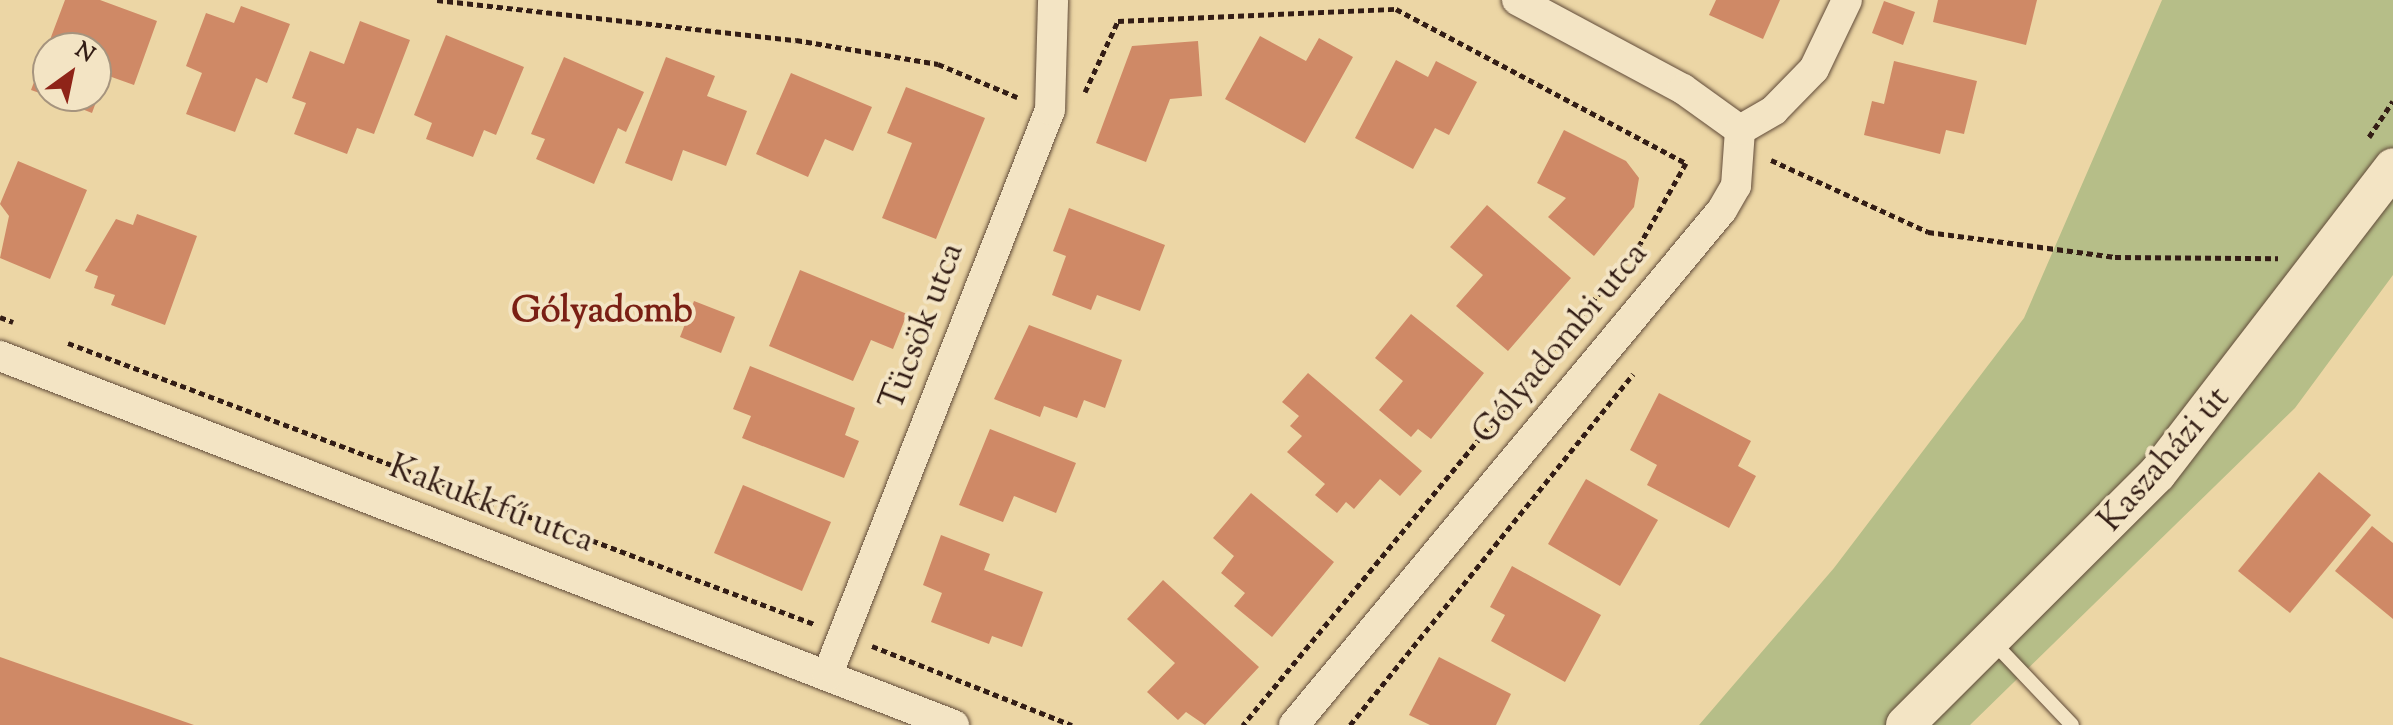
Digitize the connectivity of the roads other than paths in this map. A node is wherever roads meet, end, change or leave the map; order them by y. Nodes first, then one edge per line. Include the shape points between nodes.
1 (1053, 0) edge
2 (1517, 0) edge
3 (1847, 0) edge
4 (1740, 130) junction
5 (2376, 160) edge
6 (0, 356) edge
7 (1994, 643) junction
8 (827, 676) junction
9 (954, 725) edge
10 (1294, 725) edge
11 (1905, 725) edge
12 (2072, 725) edge

1 - 8 street, Tücsök utca via 1050,110 831,630
2 - 4 street via 1683,89
3 - 4 street via 1814,69 1774,110
4 - 10 street, Gólyadombi utca via 1736,186 1722,210
5 - 7 street, Kaszaházi út via 2208,415
6 - 8 street, Kakukkfű utca
7 - 11 street, Kaszaházi út
7 - 12 lane
8 - 9 street, Kakukkfű utca

